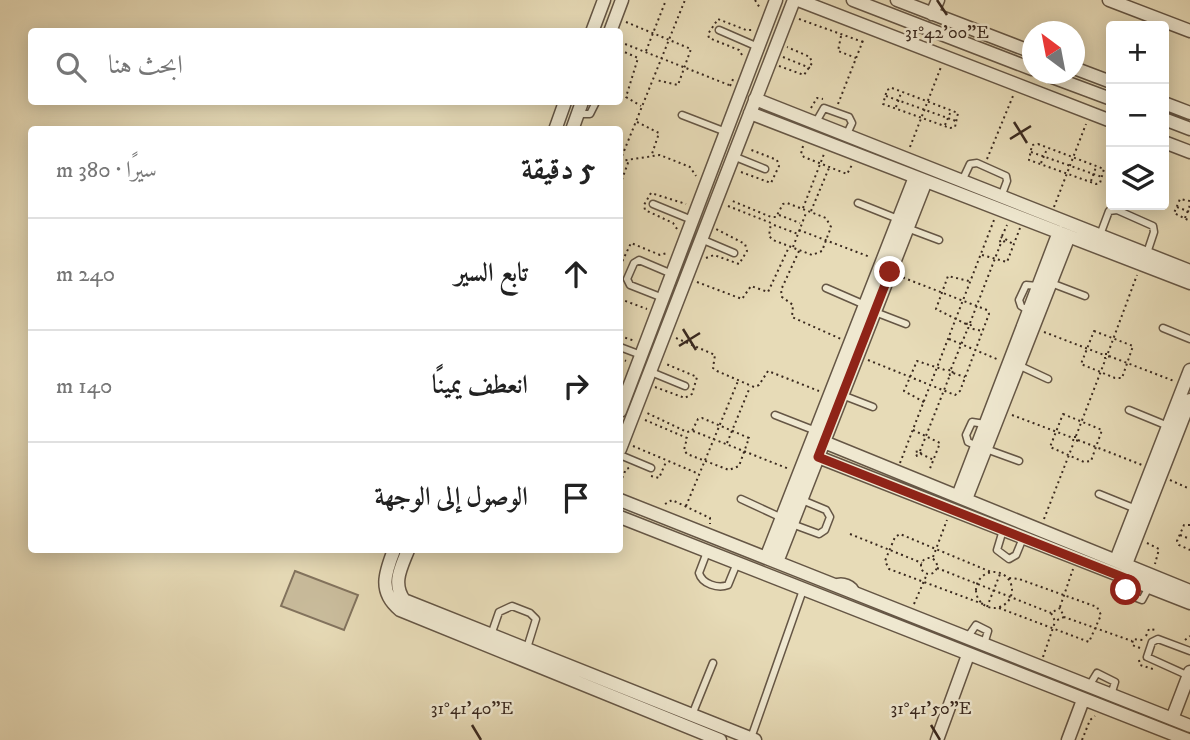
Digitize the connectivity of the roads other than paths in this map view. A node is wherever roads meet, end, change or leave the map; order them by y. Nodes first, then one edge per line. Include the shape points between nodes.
1 (604, 0) edge
2 (622, 0) edge
3 (776, 0) edge
4 (796, 0) edge
5 (853, 0) edge
6 (897, 0) edge
7 (938, 0) edge
8 (1109, 0) edge
9 (925, 8) edge
10 (918, 25) junction
11 (594, 28) edge
12 (612, 28) edge
13 (719, 30) dead end
14 (1190, 31) edge
15 (758, 47) junction
16 (1022, 48) edge
17 (1022, 65) edge
18 (1085, 72) edge
19 (1106, 80) edge
20 (1071, 84) edge
21 (1106, 97) edge
22 (755, 99) junction
23 (564, 105) edge
24 (594, 105) edge
25 (1169, 105) edge
26 (580, 108) edge
27 (750, 113) junction
28 (1190, 113) edge
29 (681, 115) dead end
30 (1106, 119) edge
31 (1169, 121) edge
32 (816, 124) junction
33 (556, 126) edge
34 (573, 126) edge
35 (1190, 129) edge
36 (726, 132) junction
37 (846, 136) junction
38 (1169, 144) edge
39 (1190, 152) edge
40 (733, 156) junction
41 (765, 169) dead end
42 (920, 179) junction
43 (962, 181) junction
44 (858, 203) dead end
45 (653, 204) dead end
46 (1008, 209) junction
47 (692, 220) junction
48 (903, 224) junction
49 (1064, 234) junction
50 (1100, 235) junction
51 (701, 239) junction
52 (939, 240) dead end
53 (734, 253) dead end
54 (1144, 259) junction
55 (1190, 271) edge
56 (672, 274) junction
57 (1190, 283) edge
58 (1045, 285) junction
59 (826, 288) dead end
60 (1085, 296) dead end
61 (663, 298) junction
62 (870, 309) junction
63 (906, 324) dead end
64 (1163, 328) dead end
65 (1190, 339) edge
66 (623, 349) edge
67 (641, 355) junction
68 (1013, 365) junction
69 (1190, 370) edge
70 (650, 372) junction
71 (1048, 379) dead end
72 (685, 386) dead end
73 (836, 395) junction
74 (1190, 400) edge
75 (623, 403) edge
76 (873, 407) dead end
77 (1129, 410) dead end
78 (775, 415) dead end
79 (1180, 424) edge
80 (820, 436) junction
81 (623, 441) edge
82 (981, 447) junction
83 (623, 456) edge
84 (818, 457) junction
85 (1019, 461) dead end
86 (652, 468) dead end
87 (1156, 472) junction
88 (1099, 494) dead end
89 (962, 497) junction
90 (741, 499) dead end
91 (801, 500) junction
92 (623, 501) edge
93 (1136, 509) junction
94 (623, 518) edge
95 (787, 521) junction
96 (1003, 530) junction
97 (1023, 538) junction
98 (707, 552) junction
99 (393, 553) edge
100 (407, 553) edge
101 (771, 560) junction
102 (1121, 562) junction
103 (737, 564) junction
104 (803, 590) junction
105 (1190, 591) edge
106 (1190, 603) edge
107 (491, 636) junction
108 (526, 650) junction
109 (1190, 651) edge
110 (968, 655) junction
111 (713, 663) dead end
112 (1189, 674) edge
113 (589, 681) junction
114 (1083, 701) junction
115 (692, 715) junction
116 (1172, 719) junction
117 (1189, 722) edge
118 (753, 739) edge
119 (720, 740) edge
120 (937, 740) edge
121 (1068, 740) edge
122 (1188, 740) edge

1 - 11 street
2 - 12 street
3 - 15 street
4 - 22 street
4 - 30 street
5 - 10 street
6 - 9 street
7 - 9 street
8 - 14 street
9 - 10 street
9 - 16 street
10 - 17 street
13 - 15 lane
15 - 36 street
18 - 19 street
20 - 21 street
22 - 27 street
22 - 32 street
23 - 33 street
24 - 26 lane via 590,114
25 - 28 street
26 - 34 street
27 - 40 street
27 - 42 street
29 - 36 lane
31 - 35 street
32 - 37 street
32 - 37 lane via 822,109 827,108 851,119
36 - 47 street
37 - 43 street
38 - 39 street
40 - 41 lane
40 - 51 street
42 - 46 street
42 - 48 street
43 - 46 street
43 - 46 lane via 970,164 1006,176
44 - 48 lane
45 - 47 lane
46 - 49 street
46 - 50 street via 1051,216
47 - 56 street
48 - 52 lane
48 - 62 street
49 - 54 street
49 - 58 street
50 - 54 street
50 - 54 lane via 1109,211 1117,210 1153,226
51 - 53 lane
51 - 70 street
54 - 55 street
54 - 57 street
56 - 61 street
56 - 61 lane via 639,260 627,279 630,285
58 - 60 lane
58 - 68 street via 1033,328
58 - 68 street via 1029,311
59 - 62 lane
61 - 67 street
62 - 63 lane
62 - 73 street via 858,355
62 - 73 street via 850,343
64 - 65 lane
66 - 67 lane
67 - 75 street
68 - 71 lane
68 - 82 street via 985,424
68 - 82 street via 1001,411
69 - 79 street
70 - 72 lane
70 - 81 street
73 - 76 lane
73 - 80 street
74 - 79 street
77 - 79 lane
78 - 80 lane
79 - 87 street
80 - 84 street
80 - 89 street
80 - 95 street via 799,473
82 - 85 lane
82 - 89 street
83 - 86 lane
84 - 91 street
84 - 96 street
87 - 93 street
87 - 102 street via 1136,538
88 - 93 lane
89 - 102 street
90 - 95 lane
91 - 95 street
91 - 95 lane via 826,510 830,517 819,534
92 - 101 street
93 - 102 street
94 - 98 street
95 - 101 street
96 - 97 street
96 - 97 lane via 996,550 1009,559 1016,555
97 - 106 street
98 - 103 street
98 - 103 lane via 699,573 705,582 727,585
99 - 113 street via 384,579 385,592 400,610
100 - 107 street via 397,581 404,600
101 - 116 street
102 - 105 street
103 - 104 street
104 - 110 street
104 - 118 lane
107 - 108 street
107 - 108 lane via 503,609 512,606 530,613 536,623
108 - 113 street
109 - 112 lane via 1158,639 1148,654 1152,662
110 - 114 street
110 - 120 street
111 - 115 lane
112 - 116 street
113 - 115 street
113 - 119 street
114 - 121 street
114 - 122 street
115 - 118 street
116 - 117 street

